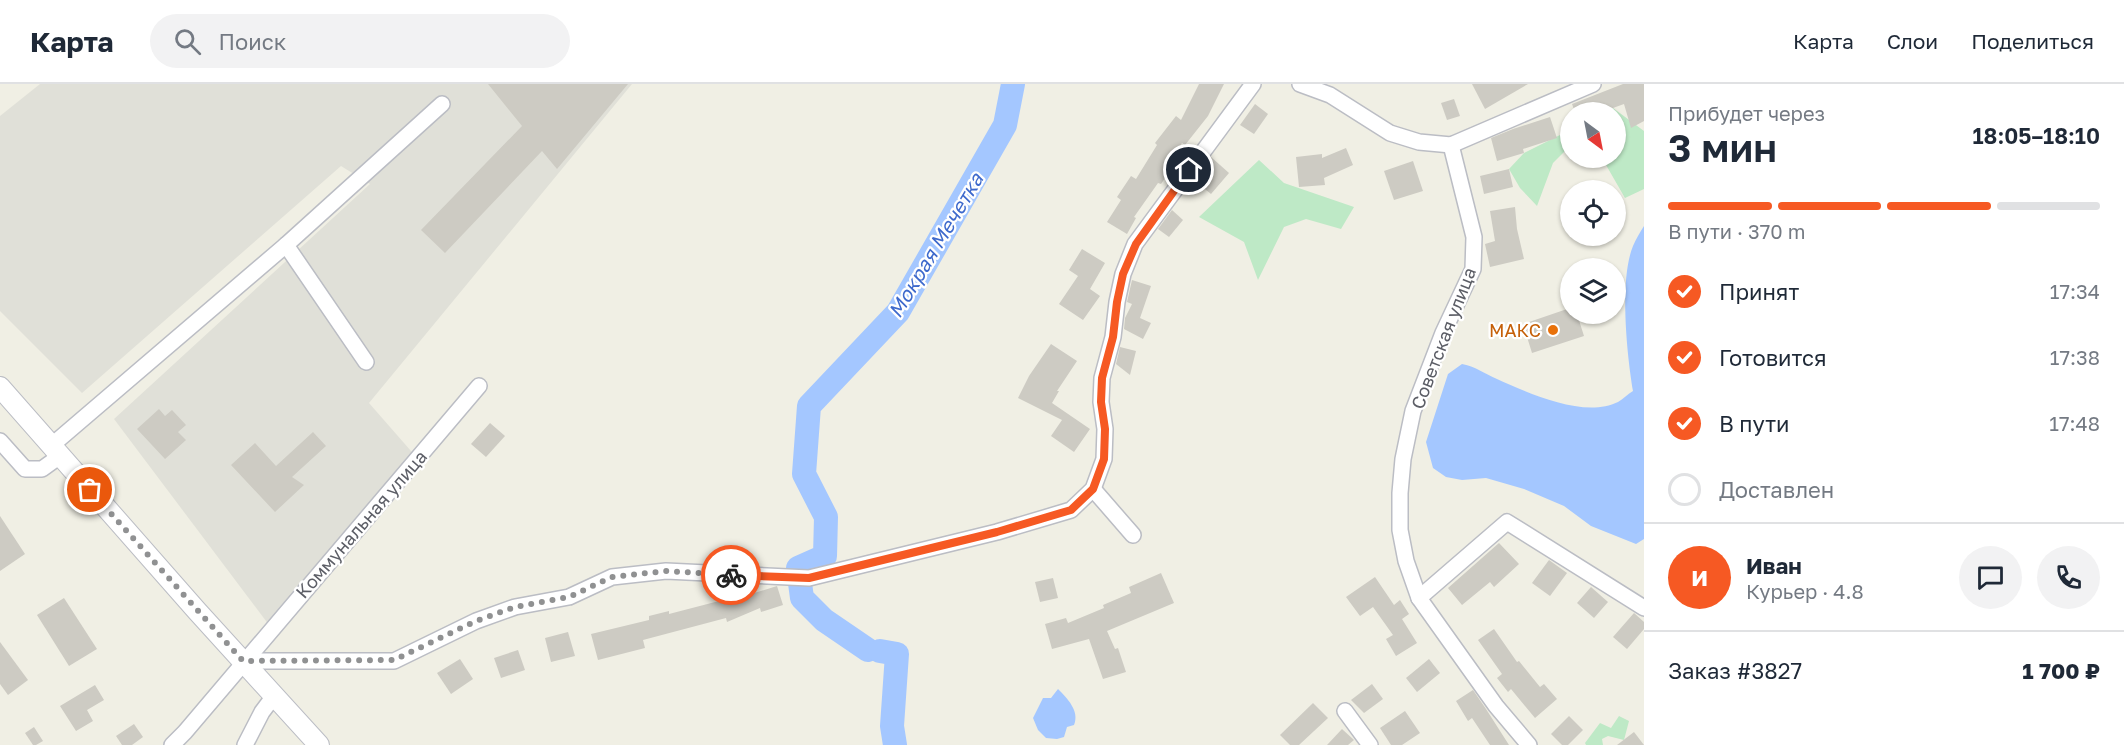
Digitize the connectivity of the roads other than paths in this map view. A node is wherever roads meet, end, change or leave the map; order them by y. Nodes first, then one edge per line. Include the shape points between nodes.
1 (1253, 84) edge
2 (1300, 84) edge
3 (1593, 84) edge
4 (442, 104) dead end
5 (1451, 145) junction
6 (286, 245) junction
7 (366, 362) dead end
8 (480, 386) dead end
9 (0, 387) edge
10 (0, 441) edge
11 (56, 451) junction
12 (1093, 489) junction
13 (1132, 535) dead end
14 (1419, 598) junction
15 (1644, 609) edge
16 (243, 661) junction
17 (274, 696) junction
18 (1345, 711) dead end
19 (172, 745) edge
20 (245, 745) edge
21 (319, 745) edge
22 (1370, 745) edge
23 (1529, 745) edge

1 - 12 street via 1136,244 1123,274 1102,378 1104,459
2 - 5 street via 1330,95 1390,133 1419,142
3 - 5 street
4 - 6 street
5 - 14 street, Советская улица via 1474,237 1473,270 1426,373 1403,459 1400,530
6 - 7 street
6 - 11 street
8 - 16 street, Коммунальная улица
9 - 11 street
10 - 11 street via 25,469 42,469
11 - 16 street
12 - 13 street
12 - 16 street via 1071,510 1046,518 809,578 666,571 612,577 569,597 515,607 476,621 394,660
14 - 15 street via 1507,522
14 - 23 street, Советская улица via 1496,706
16 - 17 street
16 - 19 street, Коммунальная улица
17 - 20 street
17 - 21 street
18 - 22 street

